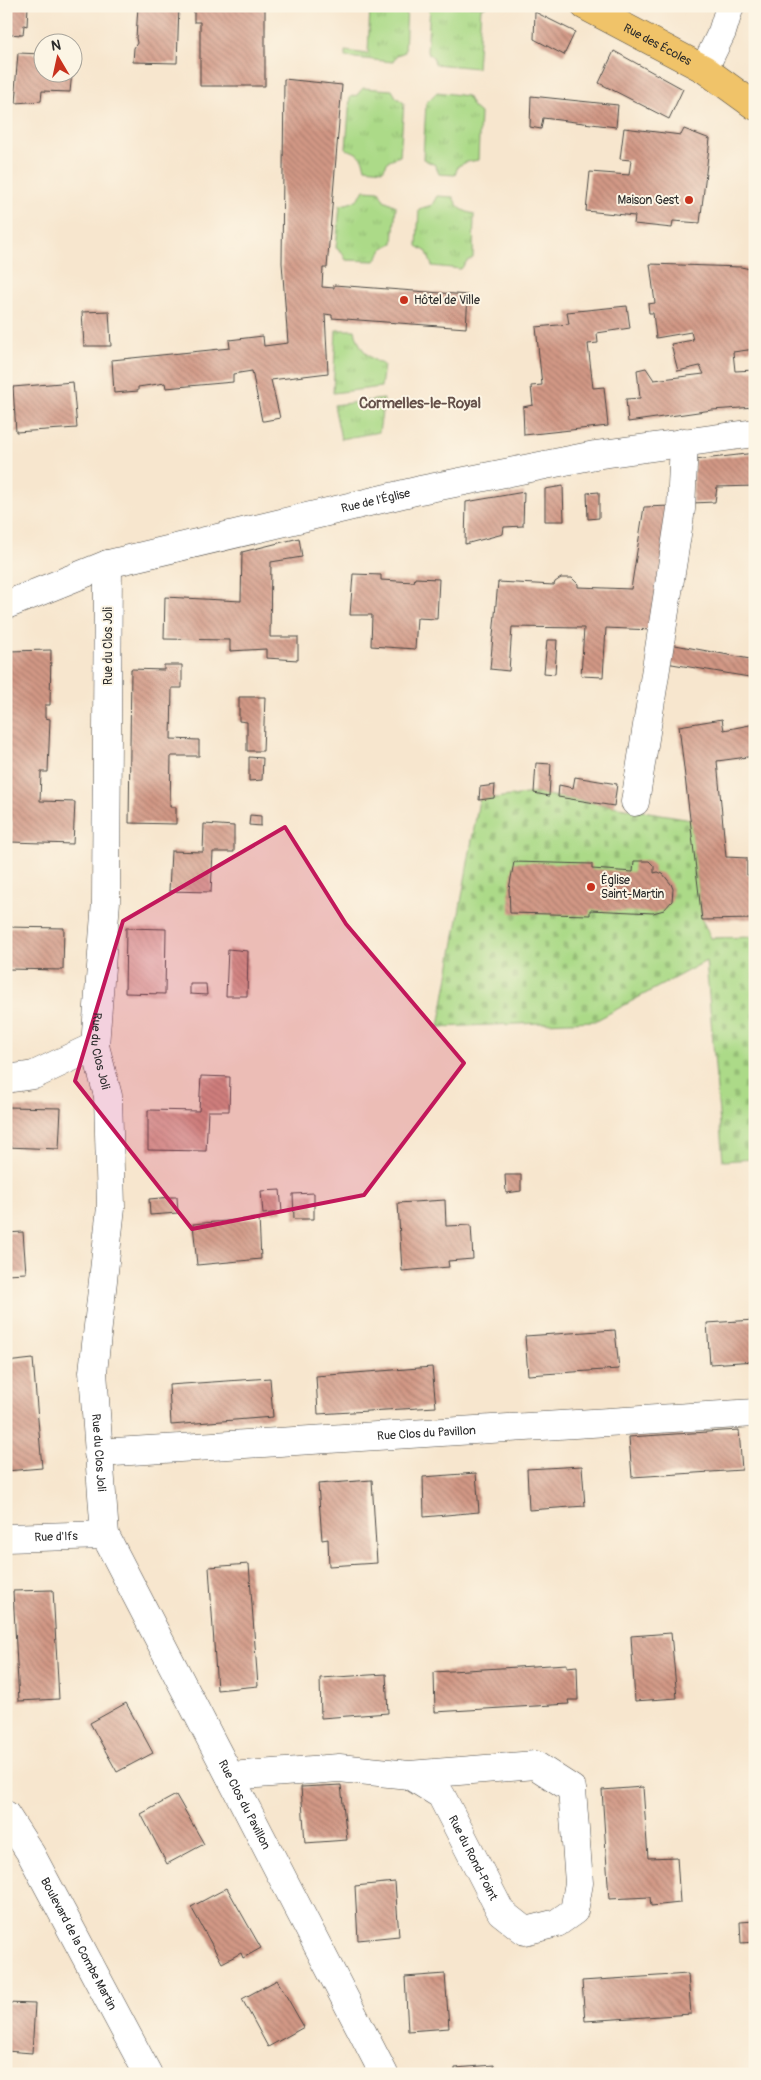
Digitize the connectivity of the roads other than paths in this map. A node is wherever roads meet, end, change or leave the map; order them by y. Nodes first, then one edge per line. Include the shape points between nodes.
1 (585, 6) edge
2 (730, 6) edge
3 (704, 69) junction
4 (755, 106) edge
5 (755, 433) edge
6 (684, 442) junction
7 (108, 564) junction
8 (6, 605) edge
9 (635, 802) dead end
10 (95, 1046) junction
11 (6, 1079) edge
12 (755, 1412) edge
13 (98, 1453) junction
14 (104, 1534) junction
15 (6, 1538) edge
16 (409, 1775) junction
17 (230, 1776) junction
18 (6, 1815) edge
19 (141, 2072) edge
20 (384, 2074) edge

1 - 3 main road, Rue des Écoles
2 - 3 street via 722,32
3 - 4 main road, Rue des Écoles
5 - 6 street, Rue de l'Église
6 - 7 street, Rue de l'Église via 595,455 420,490
6 - 9 street via 681,509
7 - 8 street, Rue de l'Église
7 - 10 street, Rue du Clos Joli via 106,901
10 - 11 street via 34,1074
10 - 13 street, Rue du Clos Joli via 108,1096 111,1207 93,1372
12 - 13 street, Rue Clos du Pavillon
13 - 14 street, Rue du Clos Joli
14 - 15 street, Rue d'Ifs
14 - 17 street, Rue Clos du Pavillon
16 - 16 street, Rue du Rond-Point via 535,1765 572,1789 579,1883 574,1911 556,1924 525,1931 501,1912 441,1795
16 - 17 street, Rue du Rond-Point via 339,1768
17 - 20 street, Rue Clos du Pavillon
18 - 19 street, Boulevard de la Combe Martin via 31,1854

